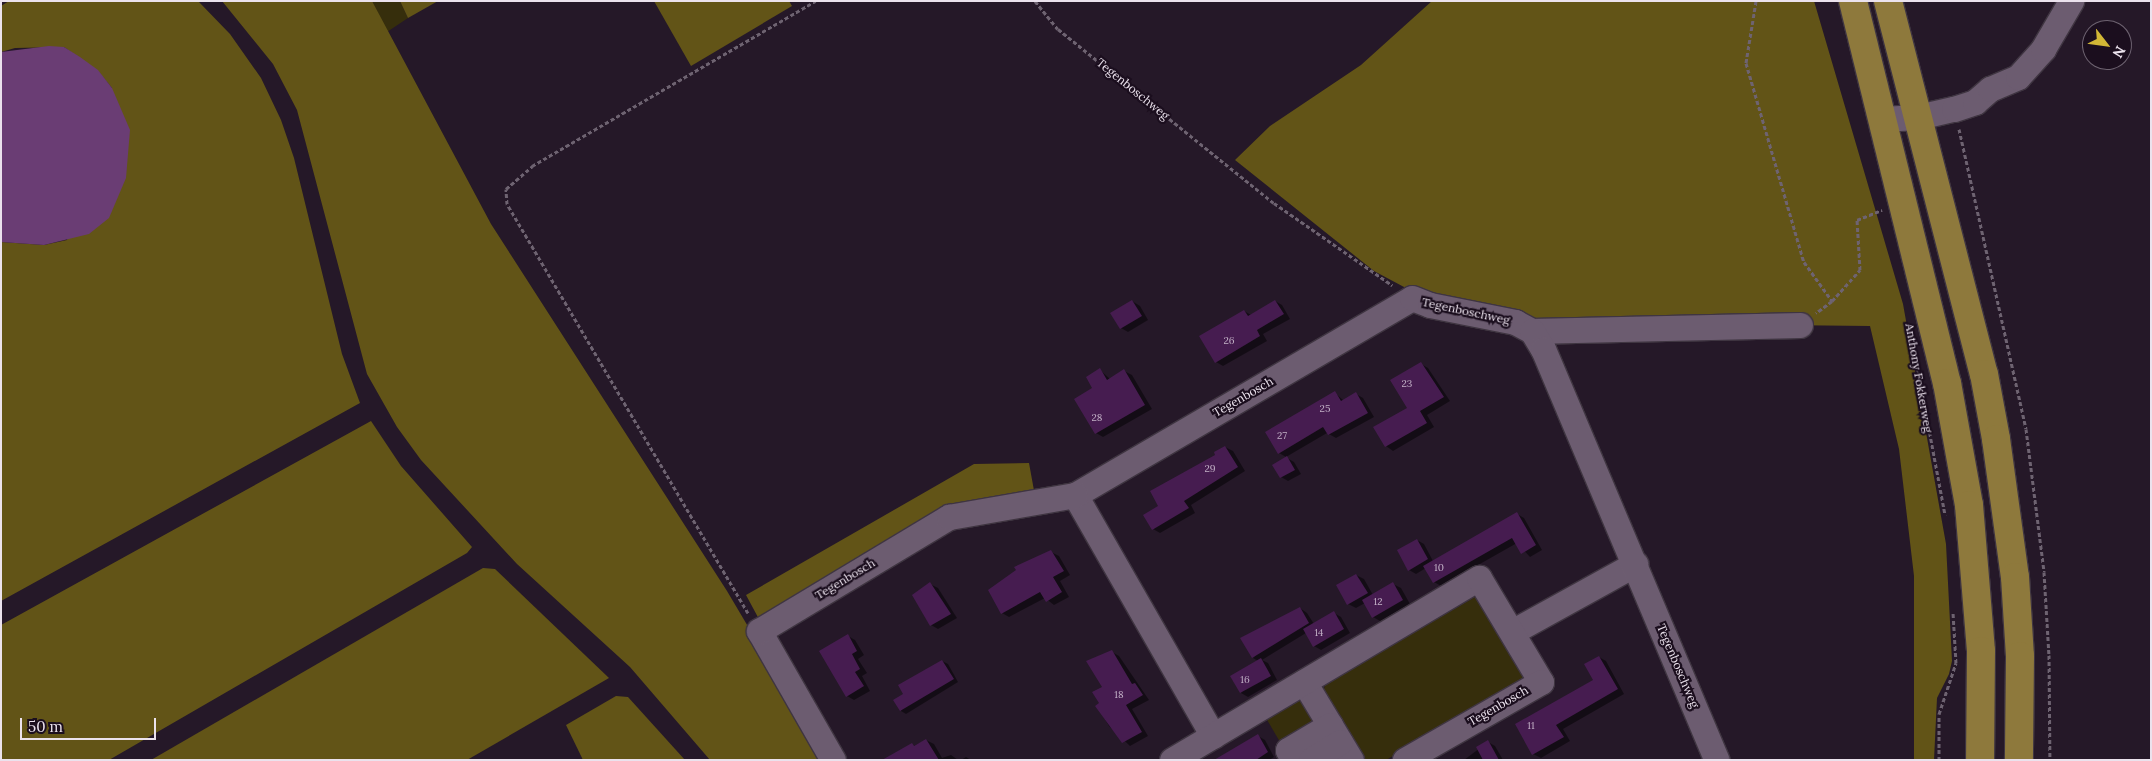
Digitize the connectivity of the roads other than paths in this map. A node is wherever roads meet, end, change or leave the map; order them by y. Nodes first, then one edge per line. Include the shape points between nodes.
1 (1853, 1) edge
2 (1888, 1) edge
3 (2071, 1) edge
4 (1916, 110) junction
5 (1881, 119) junction
6 (1412, 298) joint
7 (1800, 325) road end
8 (1532, 331) junction
9 (1075, 495) junction
10 (1635, 564) junction
11 (1512, 632) junction
12 (1304, 682) junction
13 (1213, 736) junction
14 (1340, 742) edge
15 (833, 760) edge
16 (1172, 760) edge
17 (1293, 760) edge
18 (1311, 760) edge
19 (1405, 760) edge
20 (1717, 760) edge
21 (1980, 760) edge
22 (2019, 760) edge

1 - 5 main road, Anthony Fokkerweg
2 - 4 main road
3 - 4 street via 2018,77 1990,89 1975,102
4 - 5 street
4 - 22 main road via 1984,374 1997,448 2015,577 2020,656
5 - 21 main road, Anthony Fokkerweg via 1947,383 1969,505 1981,651
6 - 8 street, Tegenboschweg via 1430,305 1516,322
6 - 9 street, Tegenbosch
7 - 8 street
8 - 10 street, Tegenboschweg via 1543,349
9 - 13 street
9 - 15 street, Tegenbosch via 949,517 759,631
10 - 11 street
10 - 20 street, Tegenboschweg
11 - 12 street, Tegenbosch via 1479,578
11 - 19 street, Tegenbosch via 1541,682
12 - 13 street, Tegenbosch
12 - 14 street
13 - 16 street, Tegenbosch
14 - 17 street via 1288,750
14 - 18 street

